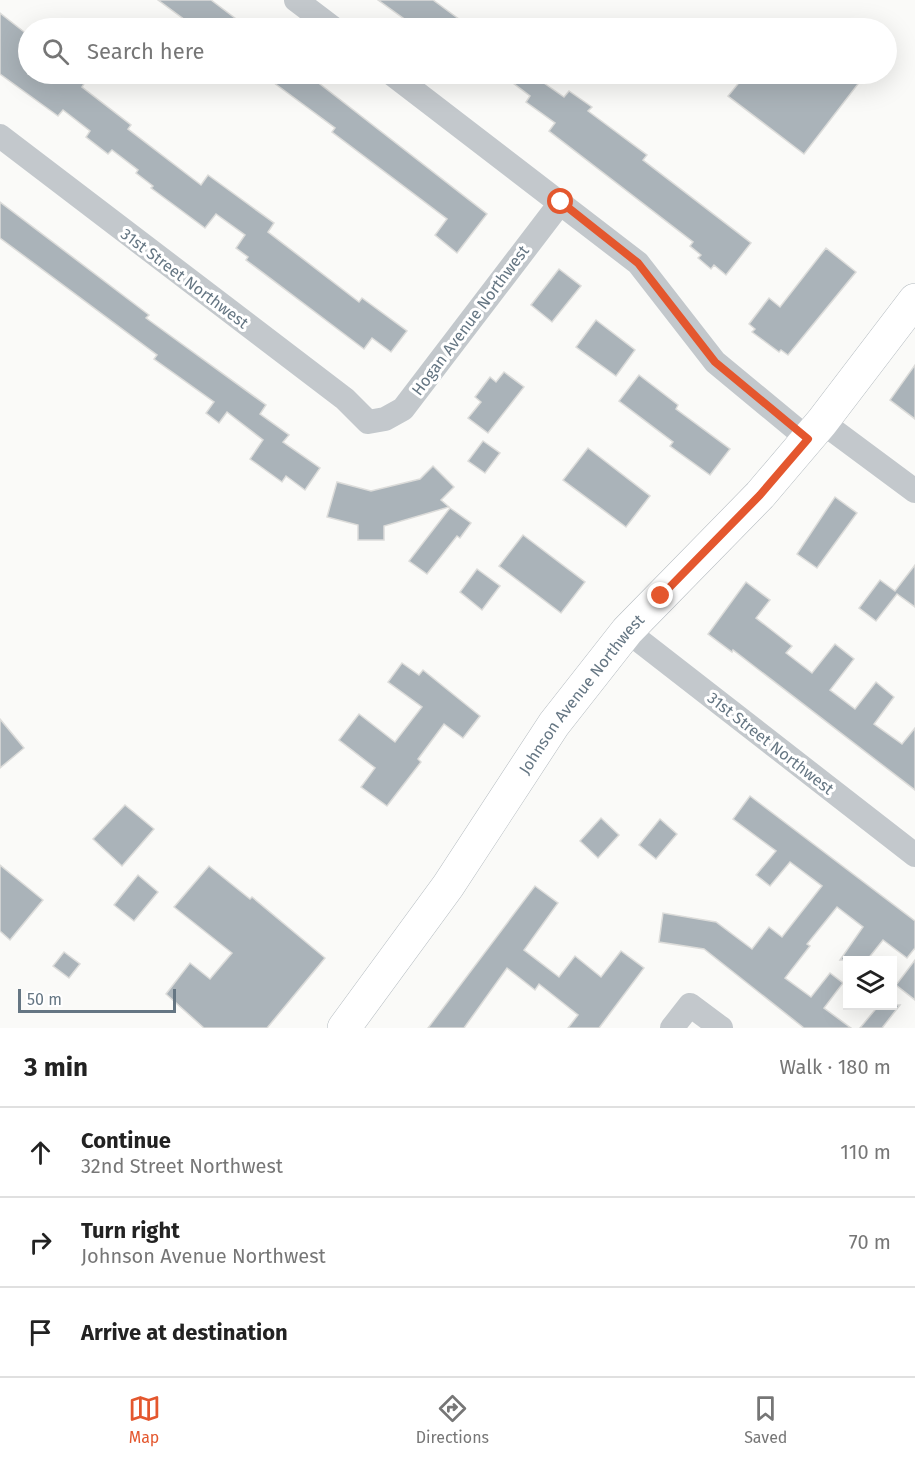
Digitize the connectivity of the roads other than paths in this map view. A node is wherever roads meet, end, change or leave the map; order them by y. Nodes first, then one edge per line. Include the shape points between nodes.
1 (296, 0) edge
2 (320, 18) edge
3 (405, 84) edge
4 (0, 136) edge
5 (561, 202) junction
6 (915, 300) edge
7 (369, 422) joint
8 (815, 430) junction
9 (915, 491) edge
10 (627, 631) junction
11 (915, 855) edge
12 (344, 1028) edge
13 (672, 1028) edge
14 (721, 1028) edge

1 - 2 street
3 - 5 street
4 - 7 street, 31st Street Northwest via 345,399
5 - 7 street, Hogan Avenue Northwest via 403,409
5 - 8 street via 638,263 715,362
6 - 8 street, Johnson Avenue Northwest
8 - 9 street
8 - 10 street, Johnson Avenue Northwest via 760,495
10 - 11 street, 31st Street Northwest
10 - 12 street, Johnson Avenue Northwest via 549,729 448,886
13 - 14 street via 690,1005

